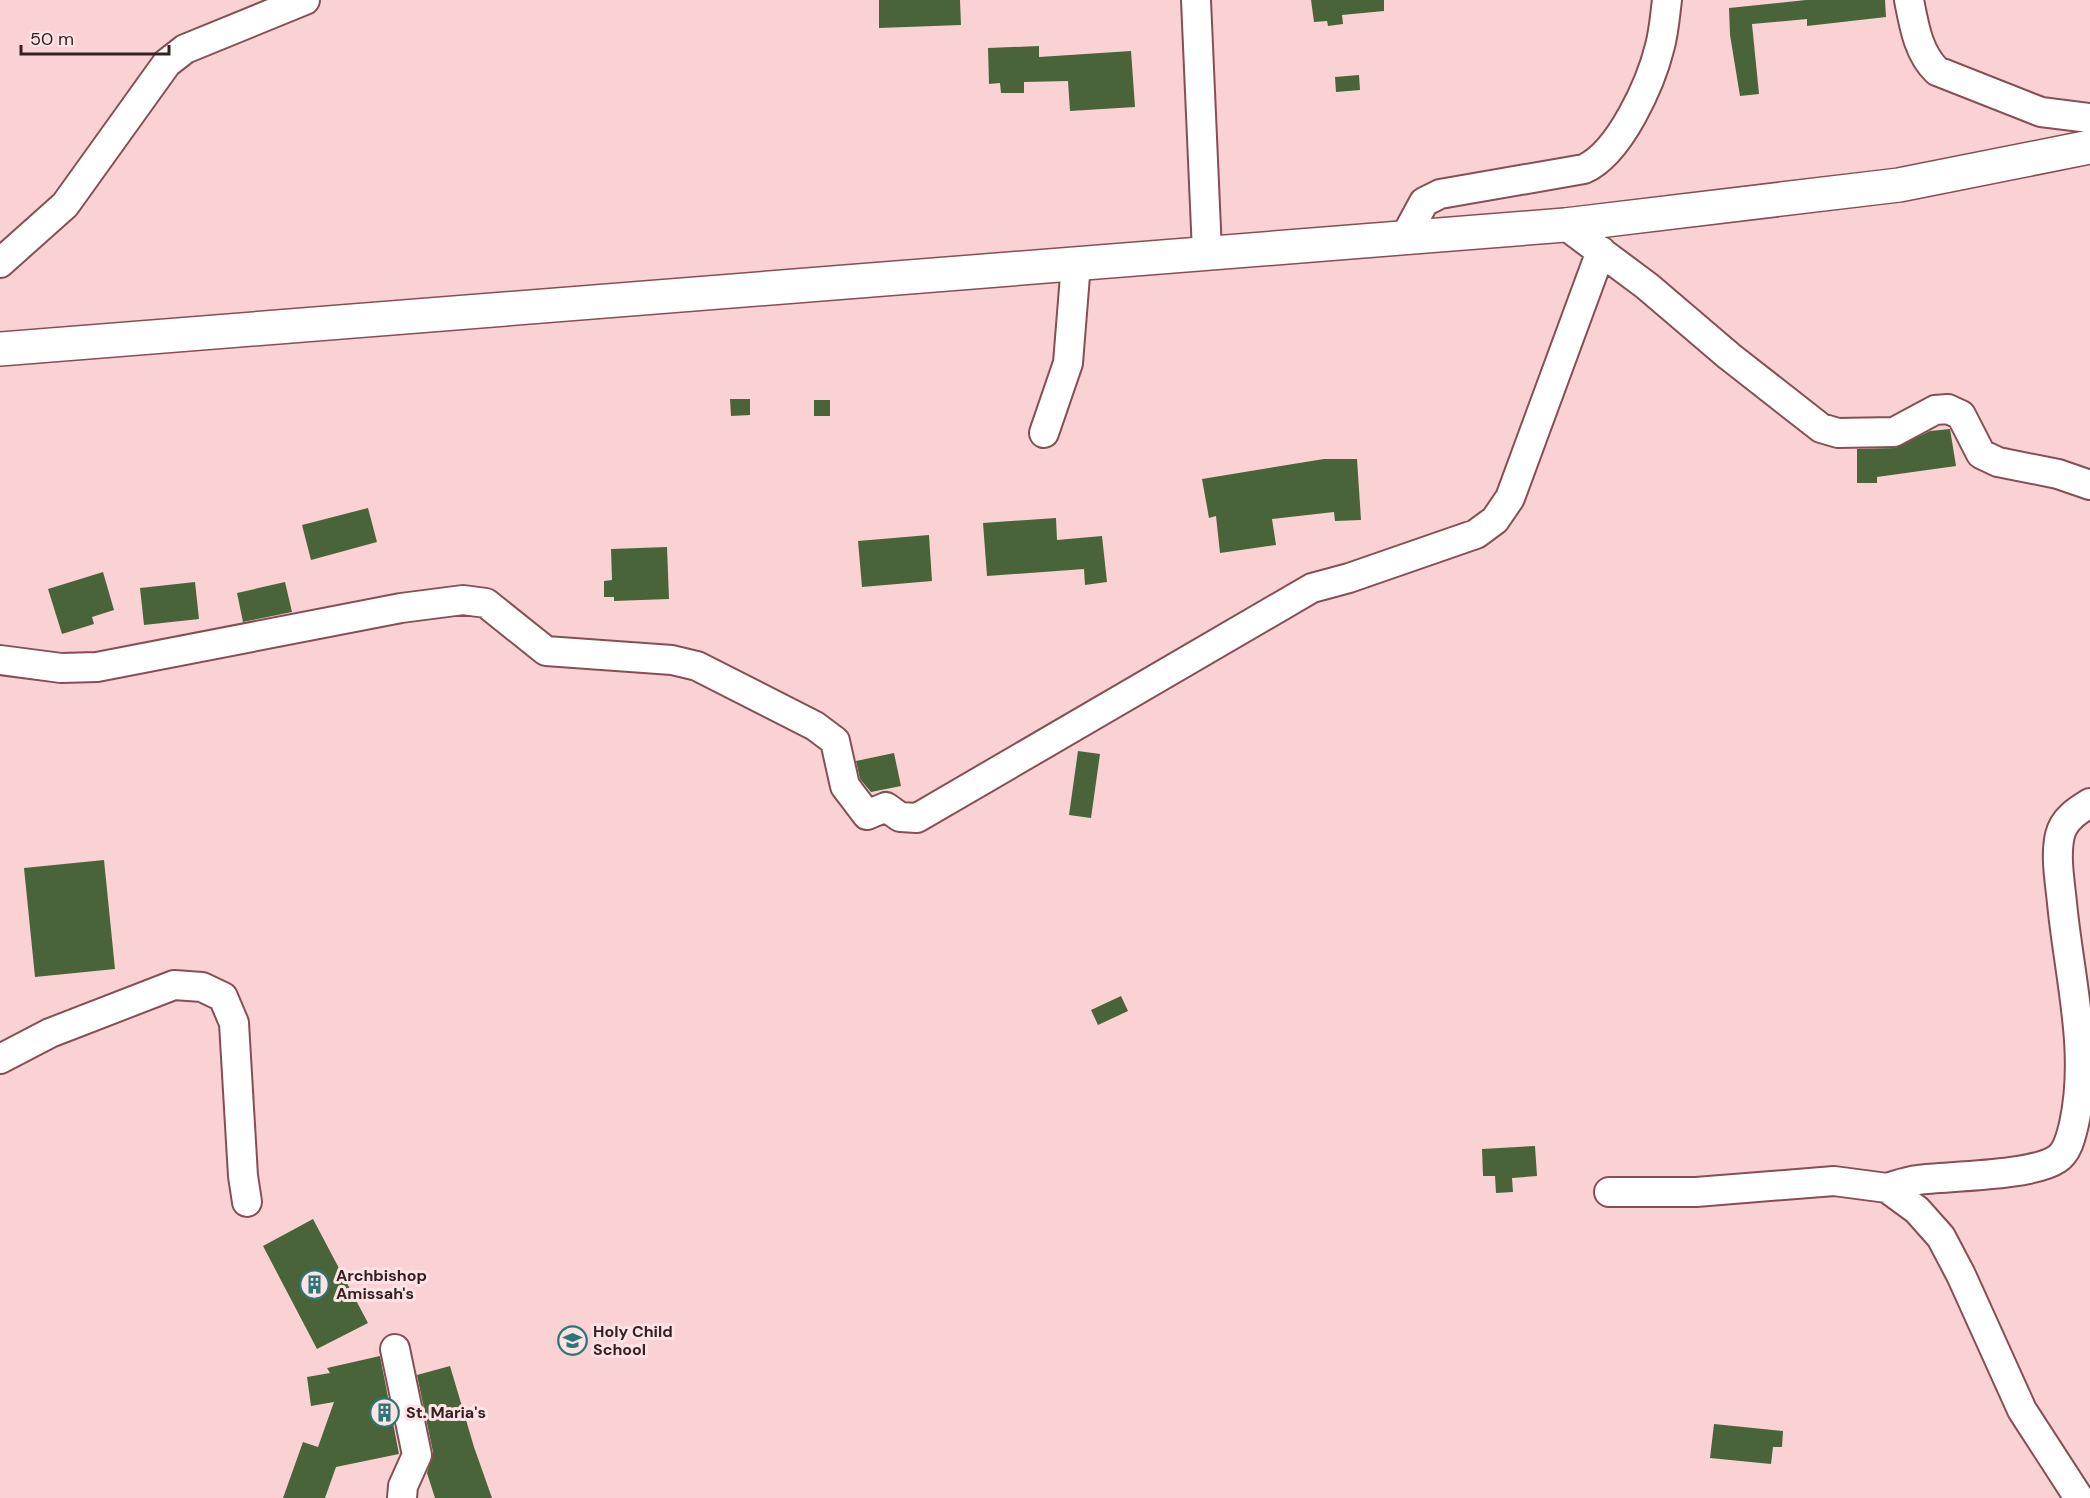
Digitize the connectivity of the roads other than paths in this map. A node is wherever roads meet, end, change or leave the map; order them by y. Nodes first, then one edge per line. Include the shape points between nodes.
1 (305, 0) edge
2 (1196, 0) edge
3 (1667, 0) edge
4 (1910, 0) edge
5 (2090, 118) edge
6 (2090, 147) edge
7 (1565, 225) junction
8 (1405, 237) junction
9 (1601, 251) junction
10 (1207, 252) junction
11 (0, 263) edge
12 (1076, 264) junction
13 (0, 348) edge
14 (1044, 434) dead end
15 (2090, 485) edge
16 (0, 660) edge
17 (2090, 803) edge
18 (0, 1059) edge
19 (1887, 1188) junction
20 (1609, 1192) dead end
21 (247, 1202) dead end
22 (395, 1349) dead end
23 (402, 1498) edge
24 (2079, 1498) edge

1 - 11 street via 185,49 167,63 65,205
2 - 10 street
3 - 8 street via 1660,46 1645,90 1599,162 1584,169 1440,194 1424,202
4 - 5 street via 1921,48 1937,72 2041,112
6 - 7 highway via 1899,185
7 - 8 highway
7 - 9 street
8 - 10 highway
9 - 15 street via 1821,428 1838,433 1894,432 1935,410 1948,409 1961,415 1981,454 1998,462
9 - 16 street via 1510,498 1495,520 1476,534 1312,588 917,818 900,817 886,807 867,815 845,786 835,741 815,726 697,666 672,660 546,651 486,603 463,600 401,608 97,668
10 - 12 highway
12 - 13 highway
12 - 14 street via 1068,363
17 - 19 street via 2066,821 2058,853 2067,958 2081,1053 2080,1100 2067,1149 2044,1165 1914,1180
18 - 21 street via 50,1033 174,986 202,987 223,997 234,1023
19 - 20 street via 1834,1181 1696,1192
19 - 24 street via 1917,1210 1941,1237 2022,1410
22 - 23 street via 417,1455 403,1486

